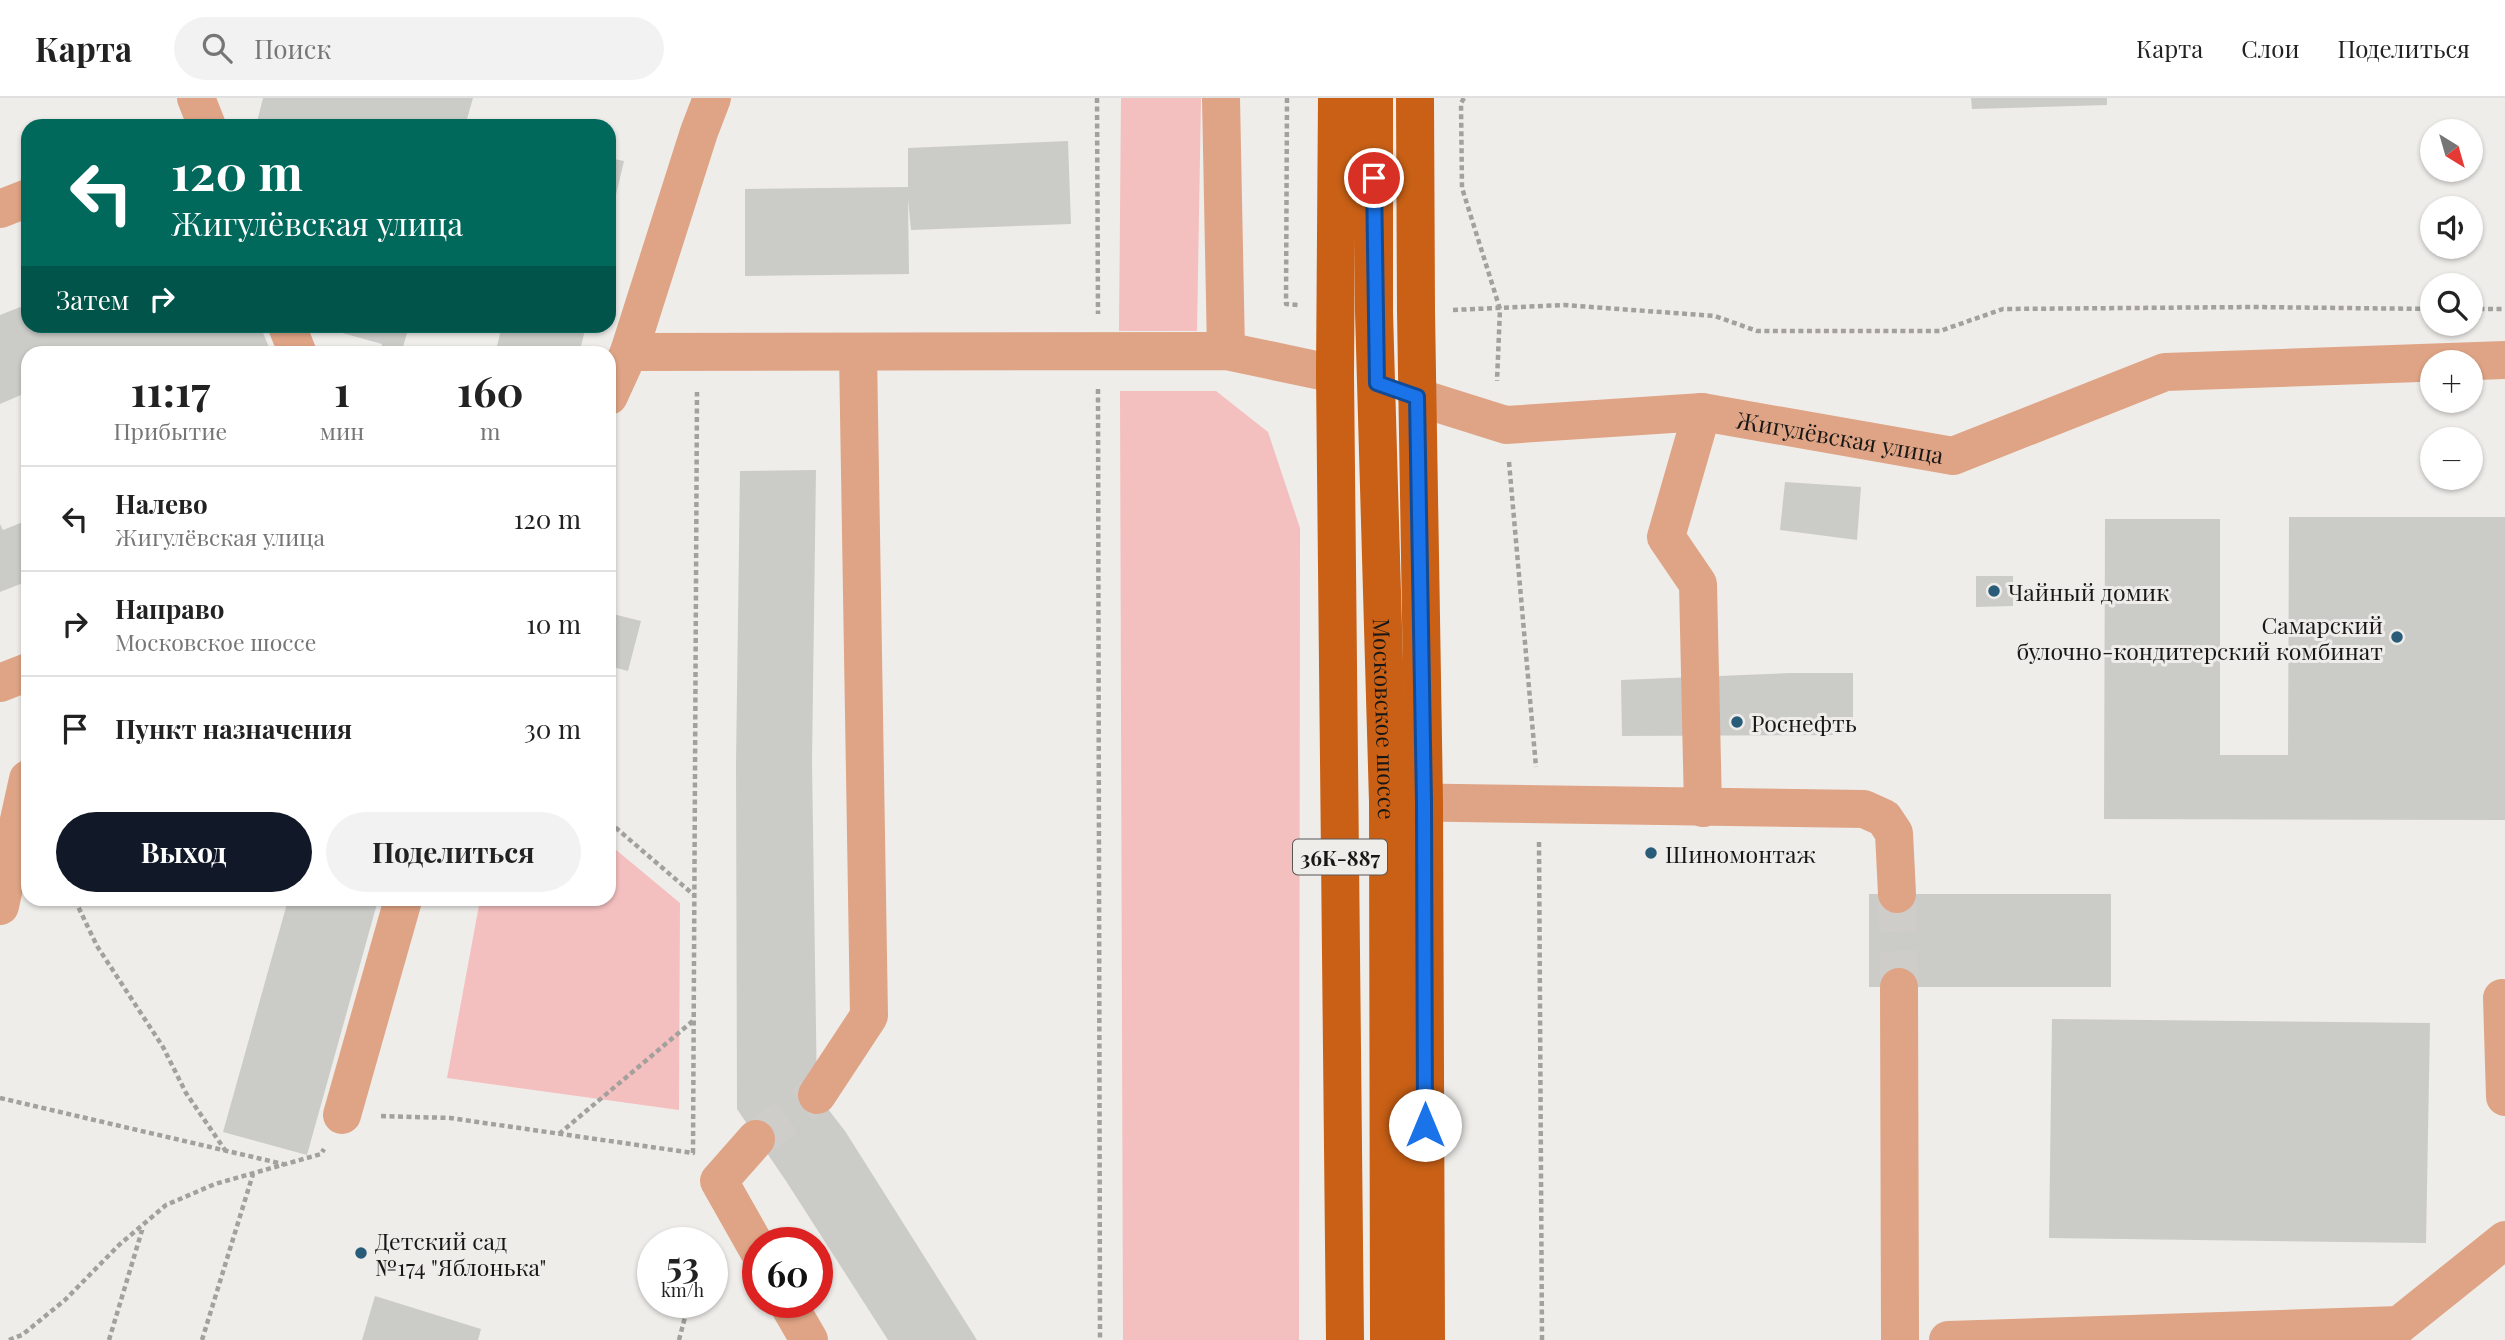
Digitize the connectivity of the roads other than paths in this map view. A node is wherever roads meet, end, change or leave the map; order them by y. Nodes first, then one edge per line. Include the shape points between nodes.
1 (196, 98) edge
2 (712, 98) edge
3 (1221, 98) edge
4 (1337, 98) edge
5 (1374, 98) edge
6 (1415, 98) edge
7 (204, 119) edge
8 (21, 201) edge
9 (0, 209) edge
10 (1226, 351) junction
11 (629, 352) junction
12 (858, 352) junction
13 (2505, 360) edge
14 (1335, 374) junction
15 (616, 381) edge
16 (1377, 383) junction
17 (1417, 397) junction
18 (1702, 412) junction
19 (21, 675) edge
20 (0, 683) edge
21 (1406, 802) junction
22 (1703, 808) junction
23 (21, 811) edge
24 (1897, 894) tunnel mouth
25 (0, 906) edge
26 (400, 906) edge
27 (1899, 987) tunnel mouth
28 (2502, 998) dead end
29 (817, 1095) tunnel mouth
30 (2505, 1097) edge
31 (342, 1115) road end
32 (756, 1139) tunnel mouth
33 (745, 1227) edge
34 (2505, 1240) edge
35 (796, 1318) edge
36 (809, 1340) edge
37 (1345, 1340) edge
38 (1389, 1340) edge
39 (1426, 1340) edge
40 (1900, 1340) edge
41 (1948, 1340) edge

1 - 7 street
2 - 11 street
3 - 10 street
4 - 14 main road, Московское шоссе / 36К-887
5 - 16 main road, Московское шоссе / 36К-887
6 - 17 main road, Московское шоссе / 36К-887
8 - 9 street
10 - 12 street
10 - 14 street
11 - 12 street
11 - 15 street
12 - 29 street via 869,1016
13 - 18 street, Жигулёвская улица via 2165,372 1953,456
14 - 16 main road, Жигулёвская улица
14 - 37 main road, Московское шоссе / 36К-887
16 - 17 main road, Жигулёвская улица
16 - 21 main road, Московское шоссе / 36К-887
17 - 18 street, Жигулёвская улица via 1506,425
17 - 21 main road, Московское шоссе / 36К-887
18 - 22 street via 1666,537 1698,584
19 - 20 street
21 - 22 street
21 - 38 main road, Московское шоссе / 36К-887
21 - 39 main road, Московское шоссе / 36К-887
22 - 24 street via 1864,809 1884,818 1894,833
23 - 25 street
26 - 31 street
27 - 40 street
28 - 30 street
32 - 33 street via 719,1181
34 - 41 street via 2399,1325
35 - 36 street

